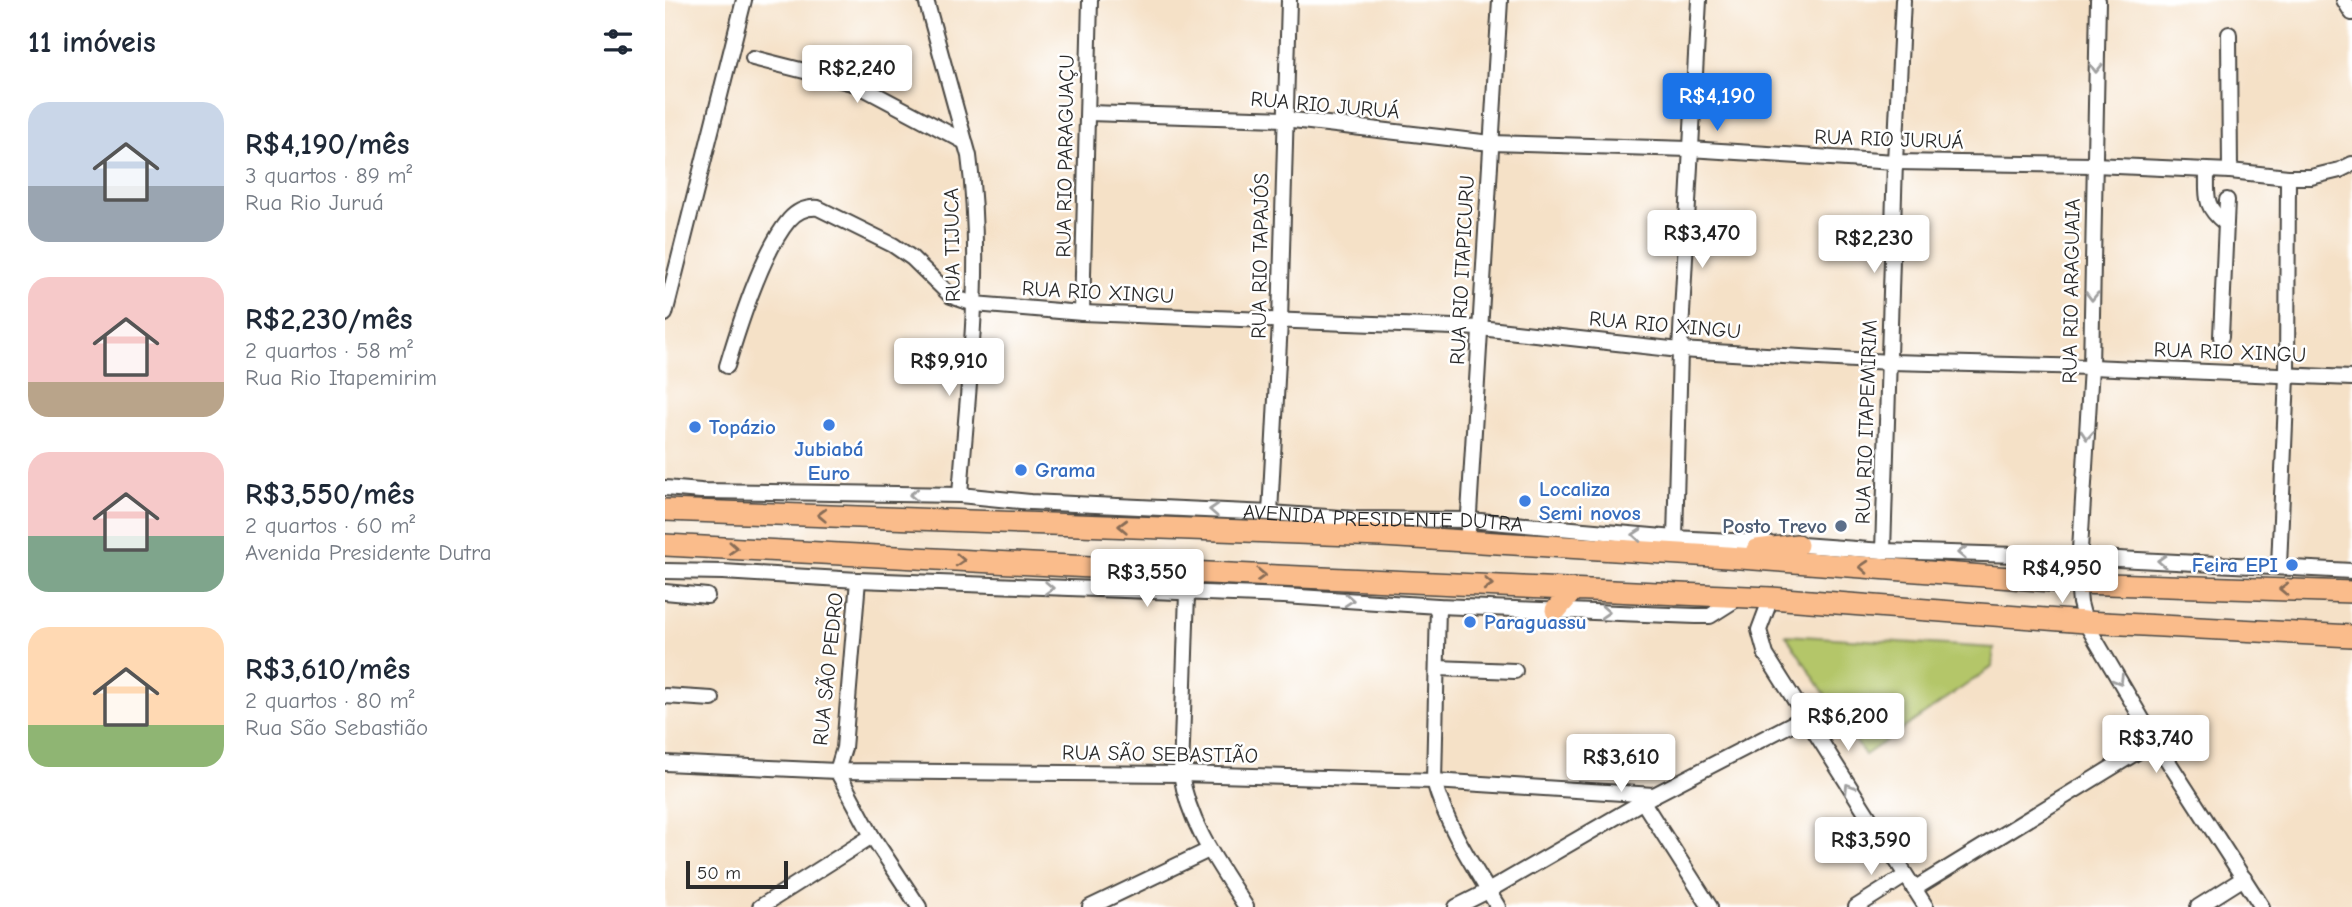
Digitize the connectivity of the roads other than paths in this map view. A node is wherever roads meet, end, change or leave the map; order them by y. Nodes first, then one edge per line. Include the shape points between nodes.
1 (744, 0) edge
2 (926, 0) edge
3 (1090, 0) edge
4 (1289, 0) edge
5 (1500, 0) edge
6 (1699, 0) edge
7 (1903, 0) edge
8 (2098, 0) edge
9 (2344, 0) edge
10 (2352, 13) edge
11 (2229, 34) dead end
12 (753, 58) dead end
13 (1088, 113) junction
14 (1285, 119) junction
15 (965, 142) junction
16 (1491, 143) junction
17 (1689, 149) junction
18 (1895, 162) junction
19 (2352, 164) edge
20 (2094, 165) junction
21 (2207, 172) junction
22 (2230, 172) junction
23 (2288, 177) junction
24 (2227, 200) dead end
25 (2225, 223) junction
26 (974, 304) junction
27 (1082, 313) junction
28 (665, 314) edge
29 (1280, 322) junction
30 (1480, 328) junction
31 (2221, 337) dead end
32 (1680, 350) junction
33 (1890, 362) junction
34 (727, 366) dead end
35 (2091, 367) junction
36 (2287, 376) junction
37 (2352, 378) edge
38 (665, 488) edge
39 (960, 495) junction
40 (665, 510) edge
41 (1029, 512) junction
42 (1271, 513) junction
43 (1356, 519) junction
44 (1469, 520) junction
45 (1382, 536) junction
46 (1675, 538) junction
47 (1467, 542) junction
48 (665, 545) edge
49 (1797, 545) junction
50 (1883, 551) junction
51 (1713, 555) junction
52 (2079, 557) junction
53 (1929, 562) junction
54 (2191, 562) junction
55 (2279, 566) junction
56 (665, 571) edge
57 (2352, 571) edge
58 (858, 580) junction
59 (2078, 583) junction
60 (2188, 586) junction
61 (1574, 589) junction
62 (665, 592) edge
63 (2352, 592) edge
64 (1188, 593) junction
65 (707, 596) dead end
66 (1741, 596) junction
67 (1771, 598) junction
68 (1438, 606) junction
69 (1556, 610) junction
70 (2085, 621) junction
71 (2352, 636) edge
72 (1437, 668) junction
73 (1515, 671) dead end
74 (665, 696) edge
75 (712, 699) dead end
76 (1805, 717) junction
77 (2155, 741) junction
78 (665, 764) edge
79 (837, 771) junction
80 (1181, 775) junction
81 (1434, 781) junction
82 (1649, 799) junction
83 (872, 836) junction
84 (1209, 850) junction
85 (1905, 876) junction
86 (2243, 878) junction
87 (1915, 889) junction
88 (1488, 891) junction
89 (760, 907) edge
90 (919, 907) edge
91 (1090, 907) edge
92 (1246, 907) edge
93 (1456, 907) edge
94 (1498, 907) edge
95 (1710, 907) edge
96 (1856, 907) edge
97 (1926, 907) edge
98 (2198, 907) edge
99 (2262, 907) edge

1 - 28 street
2 - 15 street, RUA TIJUCA
3 - 13 street, RUA RIO PARAGUAÇU
4 - 14 street, RUA RIO TAPAJÓS
5 - 16 street, RUA RIO ITAPICURU
6 - 17 street
7 - 18 street, RUA RIO ITAPEMIRIM
8 -> 20 street, RUA RIO ARAGUAIA
9 - 10 street
11 - 22 street
12 - 15 street via 856,84
13 - 14 street, RUA RIO JURUÁ
13 - 27 street, RUA RIO PARAGUAÇU
14 - 16 street, RUA RIO JURUÁ
14 - 29 street, RUA RIO TAPAJÓS
15 - 26 street, RUA TIJUCA via 972,182
16 - 17 street, RUA RIO JURUÁ
16 - 30 street, RUA RIO ITAPICURU
17 - 18 street, RUA RIO JURUÁ
17 - 32 street
18 - 20 street, RUA RIO JURUÁ
18 - 33 street, RUA RIO ITAPEMIRIM
19 - 23 street, RUA RIO JURUÁ via 2311,177
20 - 21 street, RUA RIO JURUÁ
20 -> 35 street, RUA RIO ARAGUAIA
21 - 22 street, RUA RIO JURUÁ
21 - 25 street via 2207,202
22 - 23 street, RUA RIO JURUÁ
23 - 36 street
24 - 25 street
25 - 31 street
26 - 27 street, RUA RIO XINGU
26 - 34 street via 951,296 893,245 808,207 789,221 763,267
26 - 39 street, RUA TIJUCA
27 - 29 street, RUA RIO XINGU
29 - 30 street, RUA RIO XINGU
29 - 42 street, RUA RIO TAPAJÓS
30 - 32 street, RUA RIO XINGU
30 - 44 street, RUA RIO ITAPICURU
32 - 33 street, RUA RIO XINGU
32 - 46 street
33 - 35 street, RUA RIO XINGU
33 - 50 street, RUA RIO ITAPEMIRIM
35 - 36 street, RUA RIO XINGU
35 -> 52 street, RUA RIO ARAGUAIA
36 - 37 street, RUA RIO XINGU
36 - 55 street
39 -> 38 street, AVENIDA PRESIDENTE DUTRA
39 - 41 street, AVENIDA PRESIDENTE DUTRA
41 -> 40 highway, AVENIDA PRESIDENTE DUTRA
42 -> 41 street, AVENIDA PRESIDENTE DUTRA
45 -> 41 highway, AVENIDA PRESIDENTE DUTRA
42 - 43 street, AVENIDA PRESIDENTE DUTRA
43 - 44 street, AVENIDA PRESIDENTE DUTRA
43 - 45 highway
46 -> 44 street, AVENIDA PRESIDENTE DUTRA
44 - 47 street, RUA RIO ITAPICURU
45 - 47 highway, AVENIDA PRESIDENTE DUTRA
46 - 49 street, AVENIDA PRESIDENTE DUTRA
47 - 51 highway, AVENIDA PRESIDENTE DUTRA
48 -> 61 highway
49 - 50 street, AVENIDA PRESIDENTE DUTRA
49 - 51 highway
50 - 53 street, AVENIDA PRESIDENTE DUTRA
53 -> 51 highway, AVENIDA PRESIDENTE DUTRA
52 -> 53 street, AVENIDA PRESIDENTE DUTRA
54 -> 52 street, AVENIDA PRESIDENTE DUTRA
52 - 59 street, RUA RIO ARAGUAIA
53 - 59 highway, AVENIDA PRESIDENTE DUTRA
54 - 55 street, AVENIDA PRESIDENTE DUTRA
54 - 60 street
55 - 57 street, AVENIDA PRESIDENTE DUTRA
56 - 58 street
58 -> 64 street
58 - 79 street, RUA SÃO PEDRO via 844,748
59 - 60 highway, AVENIDA PRESIDENTE DUTRA
59 - 70 street, RUA RIO ARAGUAIA
63 -> 60 highway, AVENIDA PRESIDENTE DUTRA
61 - 66 highway
61 - 69 highway
62 - 65 street
64 -> 68 street
64 - 80 street
66 - 67 highway
69 -> 66 street via 1710,615
67 - 70 highway
67 - 76 street via 1760,625 1762,642
68 - 69 street
68 - 72 street
70 - 71 highway
70 -> 77 street, RUA RIO ARAGUAIA
72 - 73 street
72 - 81 street
74 - 75 street
76 - 82 street
85 -> 76 street
77 - 86 street, RUA RIO ARAGUAIA
77 - 87 street
78 - 79 street, RUA SÃO SEBASTIÃO
79 - 80 street, RUA SÃO SEBASTIÃO
79 - 83 street, RUA SÃO PEDRO
80 - 81 street, RUA SÃO SEBASTIÃO
80 - 84 street via 1193,820
81 - 82 street, RUA SÃO SEBASTIÃO
81 - 88 street via 1450,825
82 - 88 street
82 - 95 street
83 - 89 street
83 - 90 street, RUA SÃO PEDRO
84 - 91 street
84 - 92 street
85 - 87 street
85 - 96 street
86 - 98 street
86 - 99 street, RUA RIO ARAGUAIA
87 - 97 street
88 - 93 street
88 - 94 street

